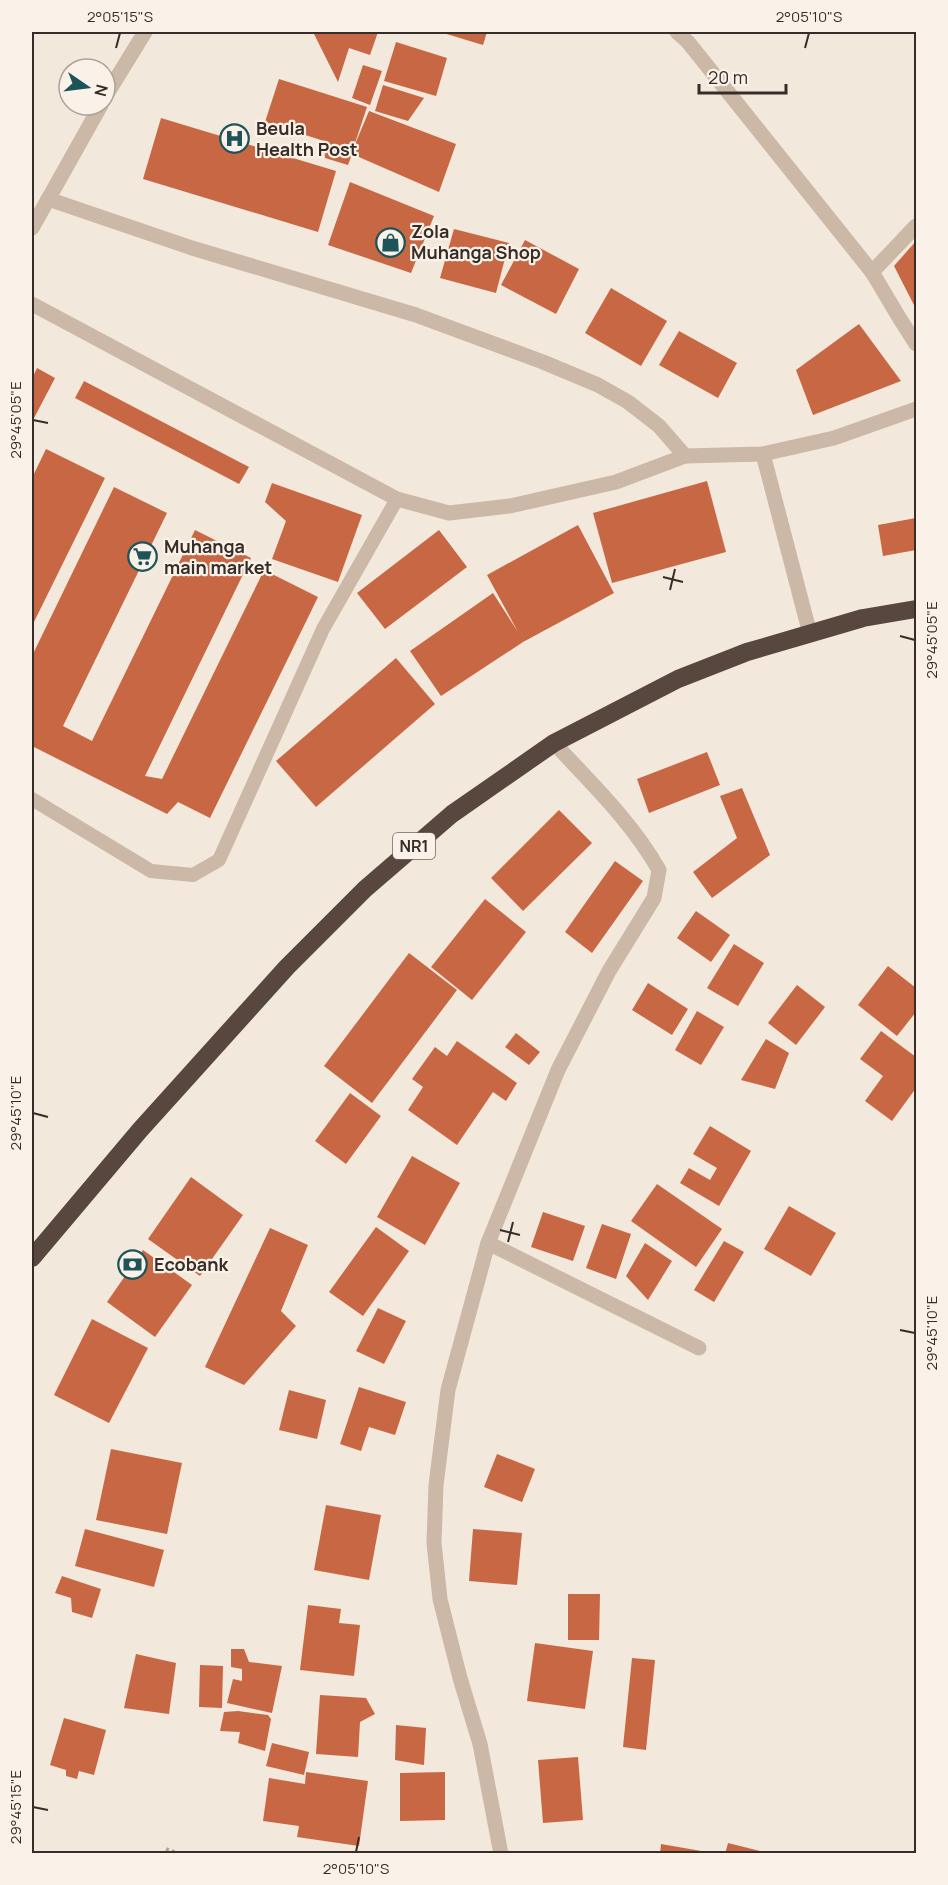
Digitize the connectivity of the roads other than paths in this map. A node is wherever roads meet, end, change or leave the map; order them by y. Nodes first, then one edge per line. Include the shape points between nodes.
1 (145, 32) edge
2 (677, 32) edge
3 (117, 78) edge
4 (94, 117) edge
5 (48, 199) junction
6 (916, 226) edge
7 (32, 228) edge
8 (872, 272) junction
9 (32, 304) edge
10 (916, 344) edge
11 (916, 409) edge
12 (763, 454) junction
13 (685, 456) junction
14 (397, 499) junction
15 (916, 609) edge
16 (810, 634) junction
17 (554, 743) junction
18 (32, 799) edge
19 (488, 1244) junction
20 (33, 1253) edge
21 (699, 1348) dead end
22 (501, 1854) edge

1 - 3 street
2 - 8 street
4 - 5 street
5 - 7 street
5 - 13 street via 192,248 416,315 543,362 628,402 659,426
6 - 8 street
8 - 10 street
9 - 14 street
11 - 12 street via 834,438
12 - 13 street
12 - 16 street
13 - 14 street via 616,482 510,506 449,513
14 - 18 lane via 323,629 219,860 193,875 151,871
15 - 16 highway, NR1 via 863,618
16 - 17 highway, NR1 via 747,652 678,679
17 - 19 street via 646,847 659,870 654,898 609,971 558,1070
17 - 20 highway, NR1 via 452,814 365,889 215,1045
19 - 21 street
19 - 22 street via 448,1390 436,1485 434,1544 440,1599 480,1744

